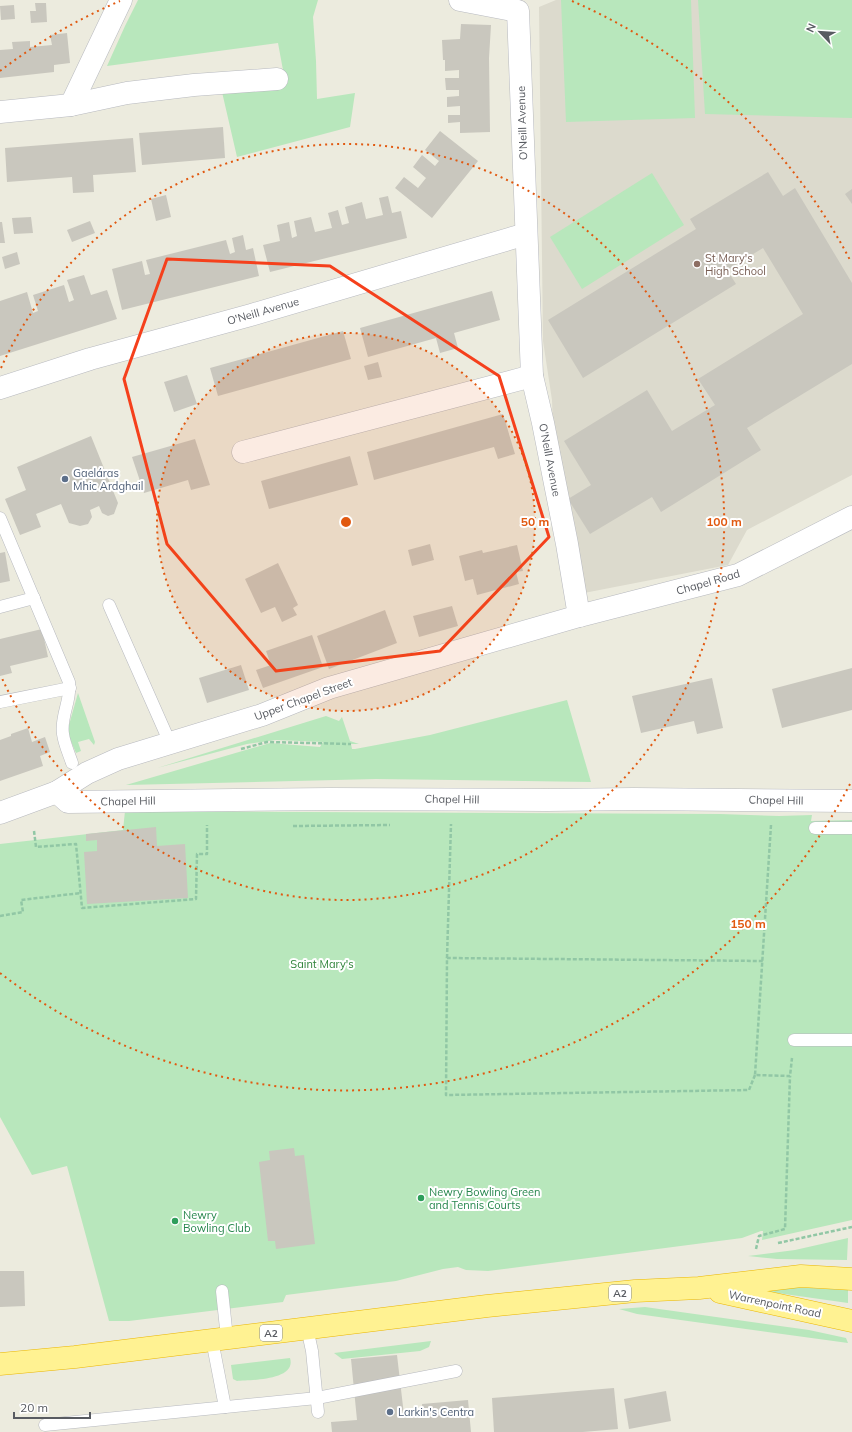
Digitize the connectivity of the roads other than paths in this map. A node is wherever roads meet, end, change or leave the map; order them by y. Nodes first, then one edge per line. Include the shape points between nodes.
1 (121, 0) edge
2 (460, 0) edge
3 (521, 5) edge
4 (277, 79) dead end
5 (71, 105) junction
6 (0, 112) edge
7 (526, 234) junction
8 (532, 376) junction
9 (0, 388) edge
10 (243, 452) dead end
11 (852, 517) edge
12 (0, 520) edge
13 (34, 598) junction
14 (109, 605) dead end
15 (0, 607) edge
16 (579, 616) junction
17 (70, 688) junction
18 (0, 702) edge
19 (170, 743) junction
20 (72, 763) dead end
21 (57, 792) junction
22 (852, 801) edge
23 (0, 813) edge
24 (815, 828) dead end
25 (852, 828) edge
26 (794, 1040) road end
27 (852, 1040) edge
28 (852, 1278) edge
29 (699, 1288) junction
30 (222, 1291) dead end
31 (852, 1321) edge
32 (307, 1328) junction
33 (220, 1339) junction
34 (0, 1364) edge
35 (456, 1371) dead end
36 (317, 1398) junction
37 (225, 1407) junction
38 (318, 1412) dead end
39 (45, 1425) dead end

1 - 5 street
2 - 3 street
3 - 7 street, O'Neill Avenue
4 - 5 street via 128,93
5 - 6 street
7 - 8 street, O'Neill Avenue
7 - 9 street, O'Neill Avenue via 251,315 90,358
8 - 10 street
8 - 16 street, O'Neill Avenue via 544,423
11 - 16 street, Chapel Road via 738,575
12 - 13 lane
13 - 15 lane
13 - 17 lane
14 - 19 lane
16 - 19 street, Upper Chapel Street via 329,688 262,715
17 - 18 lane
17 - 20 lane via 63,733
19 - 21 street, Upper Chapel Street via 118,759 87,773
21 - 22 street, Chapel Hill via 68,802 330,798
21 - 23 street, Upper Chapel Street
24 - 25 lane
26 - 27 lane
28 - 29 highway, Warrenpoint Road / A2 via 801,1276
29 - 31 highway, Warrenpoint Road / A2
29 - 32 highway, Warrenpoint Road / A2 via 542,1300
30 - 33 lane
32 - 33 highway, A2
32 - 36 lane
33 - 34 highway, A2
33 - 37 lane
35 - 36 lane
36 - 37 lane
36 - 38 lane
37 - 39 lane

